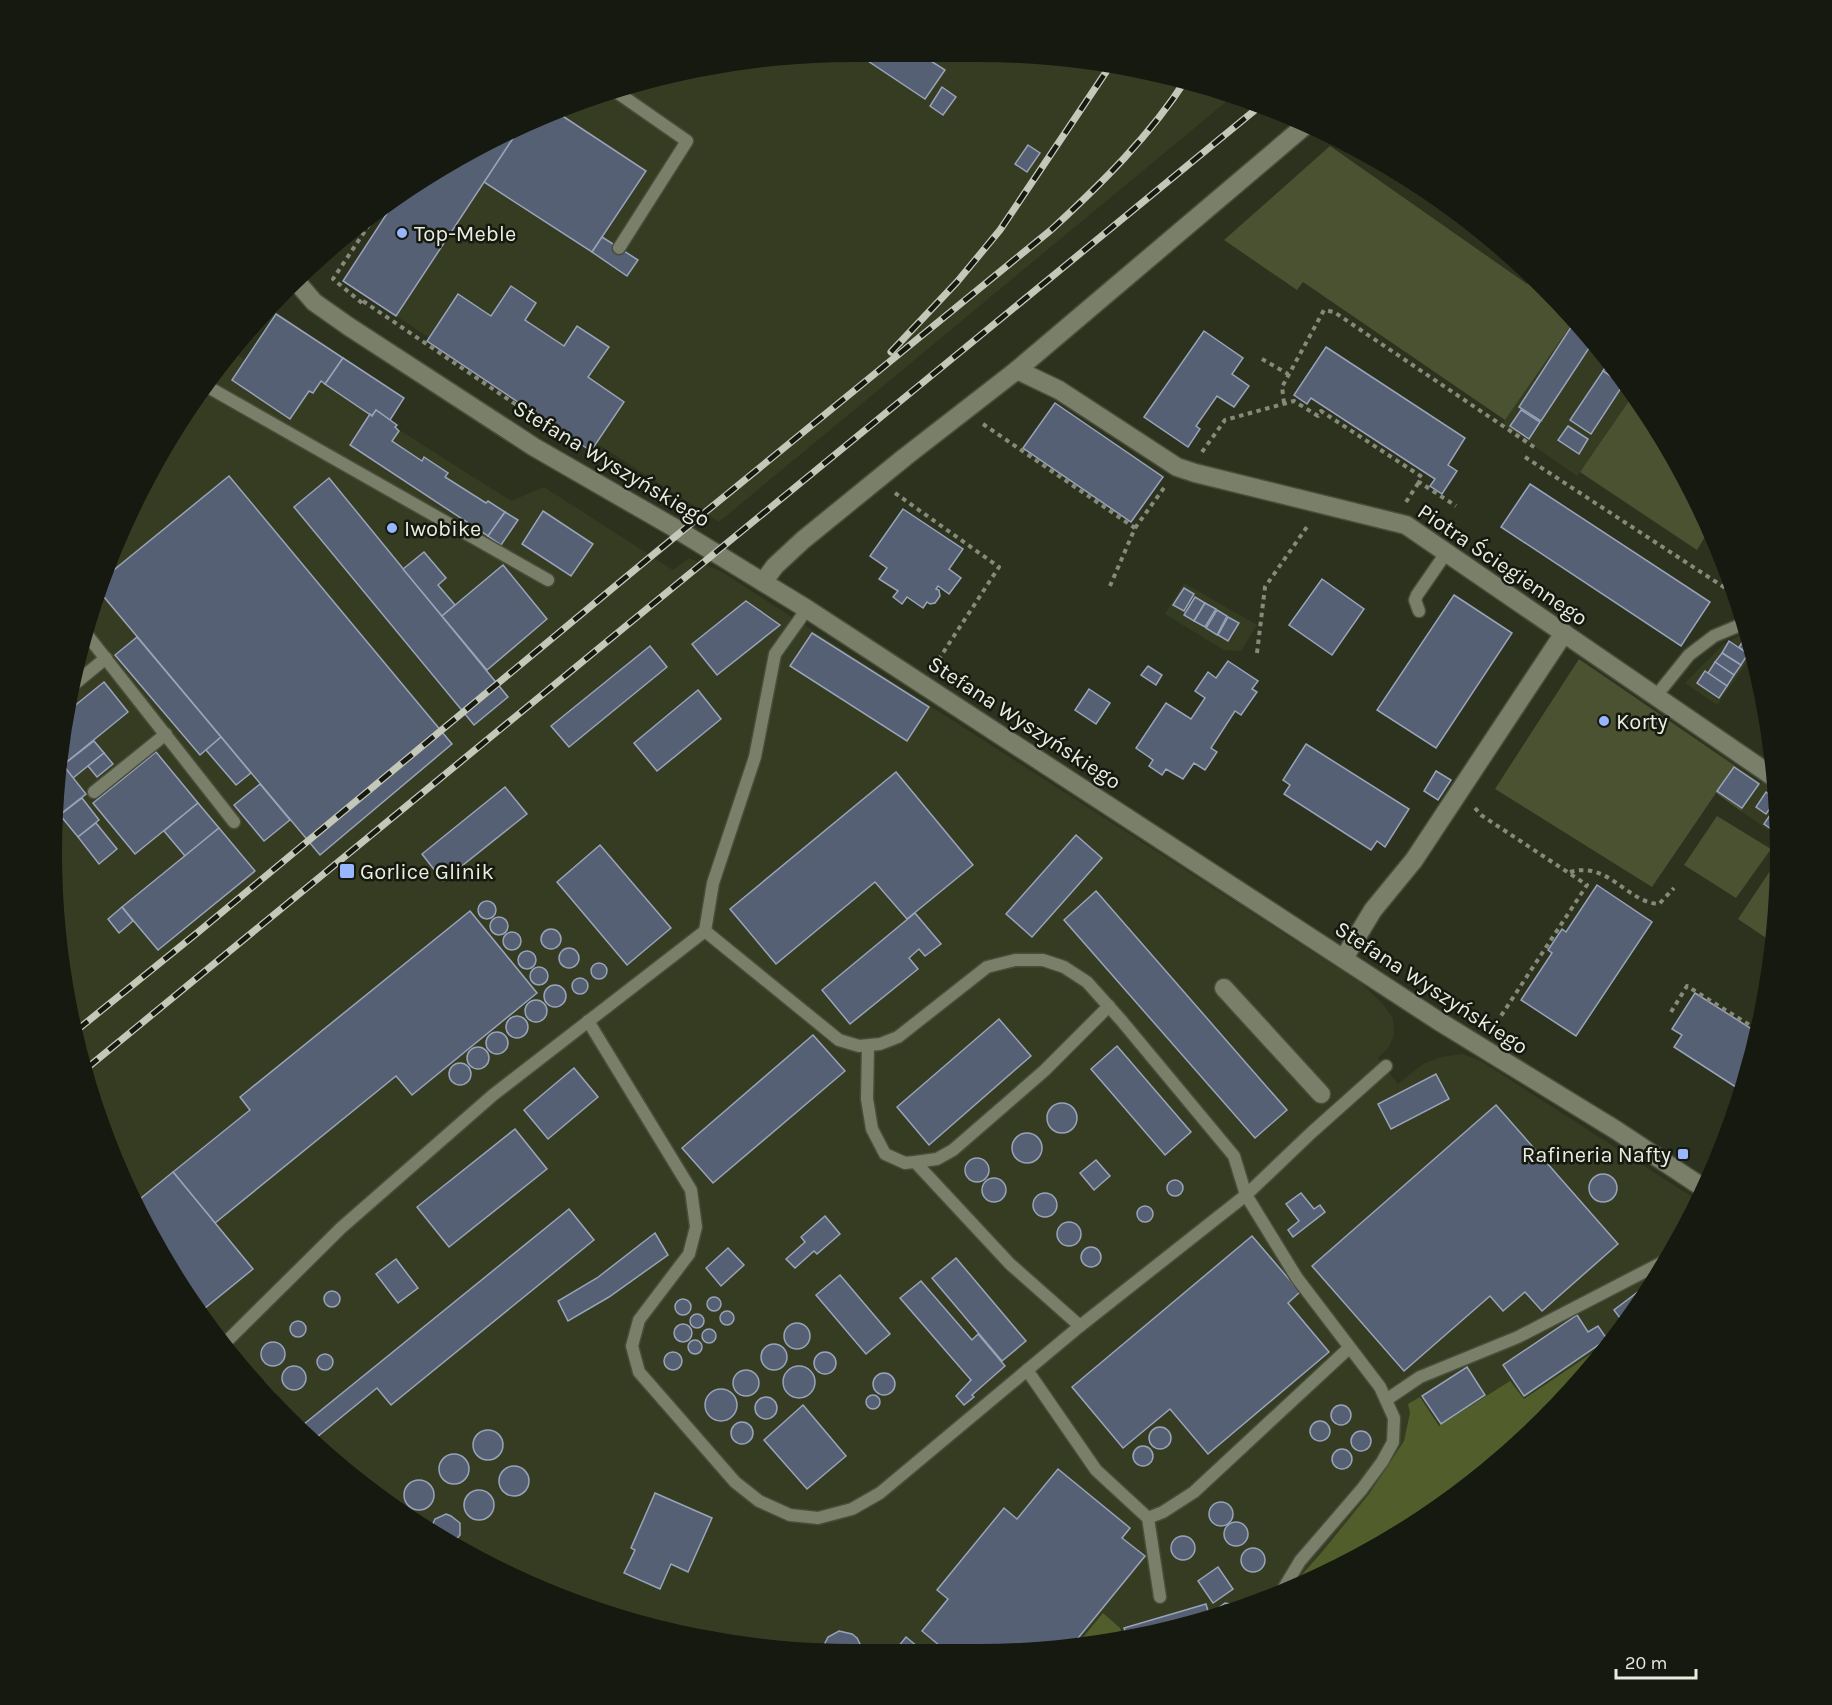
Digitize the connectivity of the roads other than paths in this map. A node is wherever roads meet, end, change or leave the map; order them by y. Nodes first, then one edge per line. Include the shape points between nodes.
1 (622, 96) edge
2 (1300, 130) edge
3 (620, 248) dead end
4 (300, 286) edge
5 (1017, 370) junction
6 (212, 389) edge
7 (1446, 553) junction
8 (548, 580) dead end
9 (763, 582) junction
10 (807, 609) junction
11 (1419, 611) dead end
12 (1737, 626) edge
13 (1564, 633) junction
14 (91, 639) edge
15 (106, 658) junction
16 (81, 678) edge
17 (1656, 696) junction
18 (166, 734) junction
19 (1766, 772) edge
20 (94, 792) dead end
21 (234, 822) dead end
22 (705, 931) junction
23 (1344, 958) junction
24 (1224, 988) dead end
25 (1109, 1006) junction
26 (588, 1022) junction
27 (868, 1046) junction
28 (1386, 1066) dead end
29 (1322, 1094) joint
30 (1337, 1110) junction
31 (915, 1162) junction
32 (1697, 1184) edge
33 (1246, 1194) junction
34 (1653, 1267) edge
35 (1080, 1326) junction
36 (229, 1339) edge
37 (1349, 1348) junction
38 (1027, 1370) junction
39 (1386, 1400) junction
40 (1149, 1518) junction
41 (1289, 1580) edge
42 (1160, 1597) dead end

1 - 3 lane via 687,141
2 - 5 street
4 - 9 street, Stefana Wyszyńskiego via 314,302 534,447
5 - 7 street, Piotra Ściegiennego via 1059,390 1177,467 1406,525
5 - 9 street via 803,540
6 - 8 lane
7 - 11 lane via 1417,595
7 - 13 street, Piotra Ściegiennego
9 - 10 street, Stefana Wyszyńskiego
10 - 22 lane via 775,654 755,757 713,883
10 - 23 street, Stefana Wyszyńskiego
12 - 17 lane via 1714,636 1689,655
13 - 17 street, Piotra Ściegiennego
13 - 23 street via 1414,860 1373,910
14 - 15 lane
15 - 16 lane
15 - 18 lane
17 - 19 street, Piotra Ściegiennego
18 - 20 lane
18 - 21 lane
22 - 26 lane
22 - 27 lane via 839,1040
23 - 32 street, Stefana Wyszyńskiego
24 - 29 street
25 - 27 lane via 1087,982 1064,967 1043,960 1015,960 987,967 898,1037
25 - 31 lane via 1044,1071 953,1150 937,1159
25 - 33 lane via 1234,1156
26 - 36 lane via 493,1095 340,1228
26 - 38 lane via 691,1190 696,1227 689,1254 639,1320 632,1346 639,1371 735,1482 759,1501 790,1515 818,1518 852,1509 880,1493
27 - 31 lane via 867,1100 872,1129 885,1154 905,1163
28 - 30 lane
29 - 30 lane
30 - 33 lane
31 - 35 lane via 1010,1264
33 - 35 lane
33 - 37 lane via 1297,1278
34 - 39 lane via 1518,1337 1420,1377
35 - 38 lane
37 - 39 lane
37 - 40 lane via 1194,1492
38 - 40 lane via 1096,1470
39 - 41 lane via 1394,1418 1393,1442 1362,1489 1300,1561
40 - 42 lane

